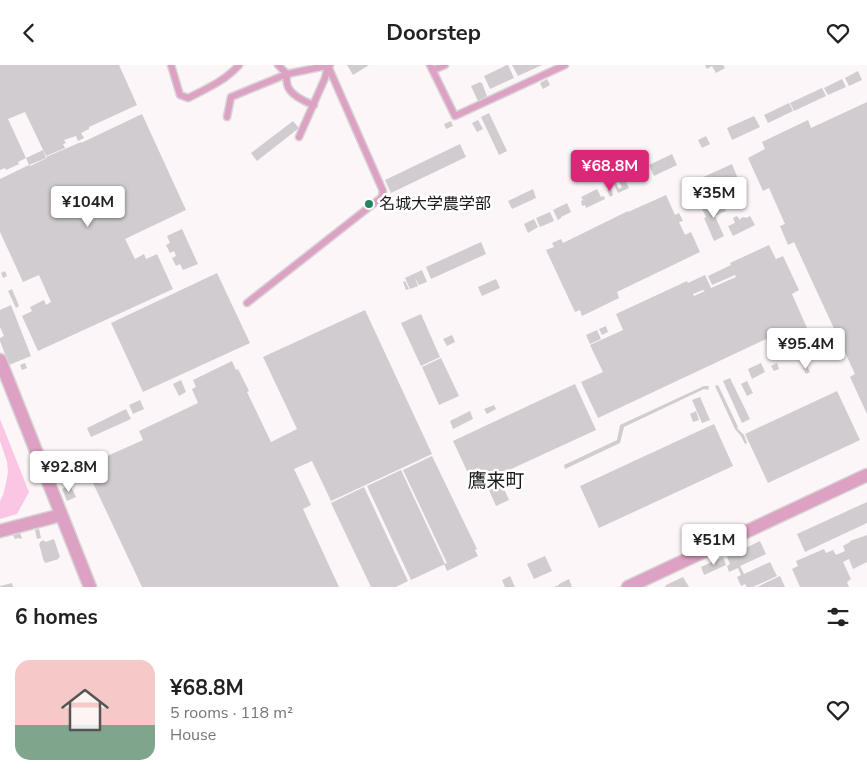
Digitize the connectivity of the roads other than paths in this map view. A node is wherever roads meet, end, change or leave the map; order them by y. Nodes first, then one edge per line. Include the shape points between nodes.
1 (172, 65) edge
2 (239, 65) edge
3 (278, 65) edge
4 (445, 65) edge
5 (565, 65) edge
6 (329, 66) edge
7 (431, 68) edge
8 (287, 74) junction
9 (314, 105) junction
10 (227, 117) dead end
11 (299, 137) dead end
12 (247, 303) dead end
13 (0, 360) edge
14 (867, 475) edge
15 (61, 515) junction
16 (0, 531) edge
17 (90, 587) edge
18 (628, 587) edge

1 - 2 lane via 180,95 188,98
3 - 8 lane
4 - 7 lane
5 - 7 lane via 455,116
6 - 8 lane
6 - 9 lane
6 - 12 lane via 383,191 382,197
8 - 9 lane via 290,90
8 - 10 lane via 231,97
9 - 11 lane
13 - 15 street
14 - 18 street
15 - 16 street
15 - 17 street

